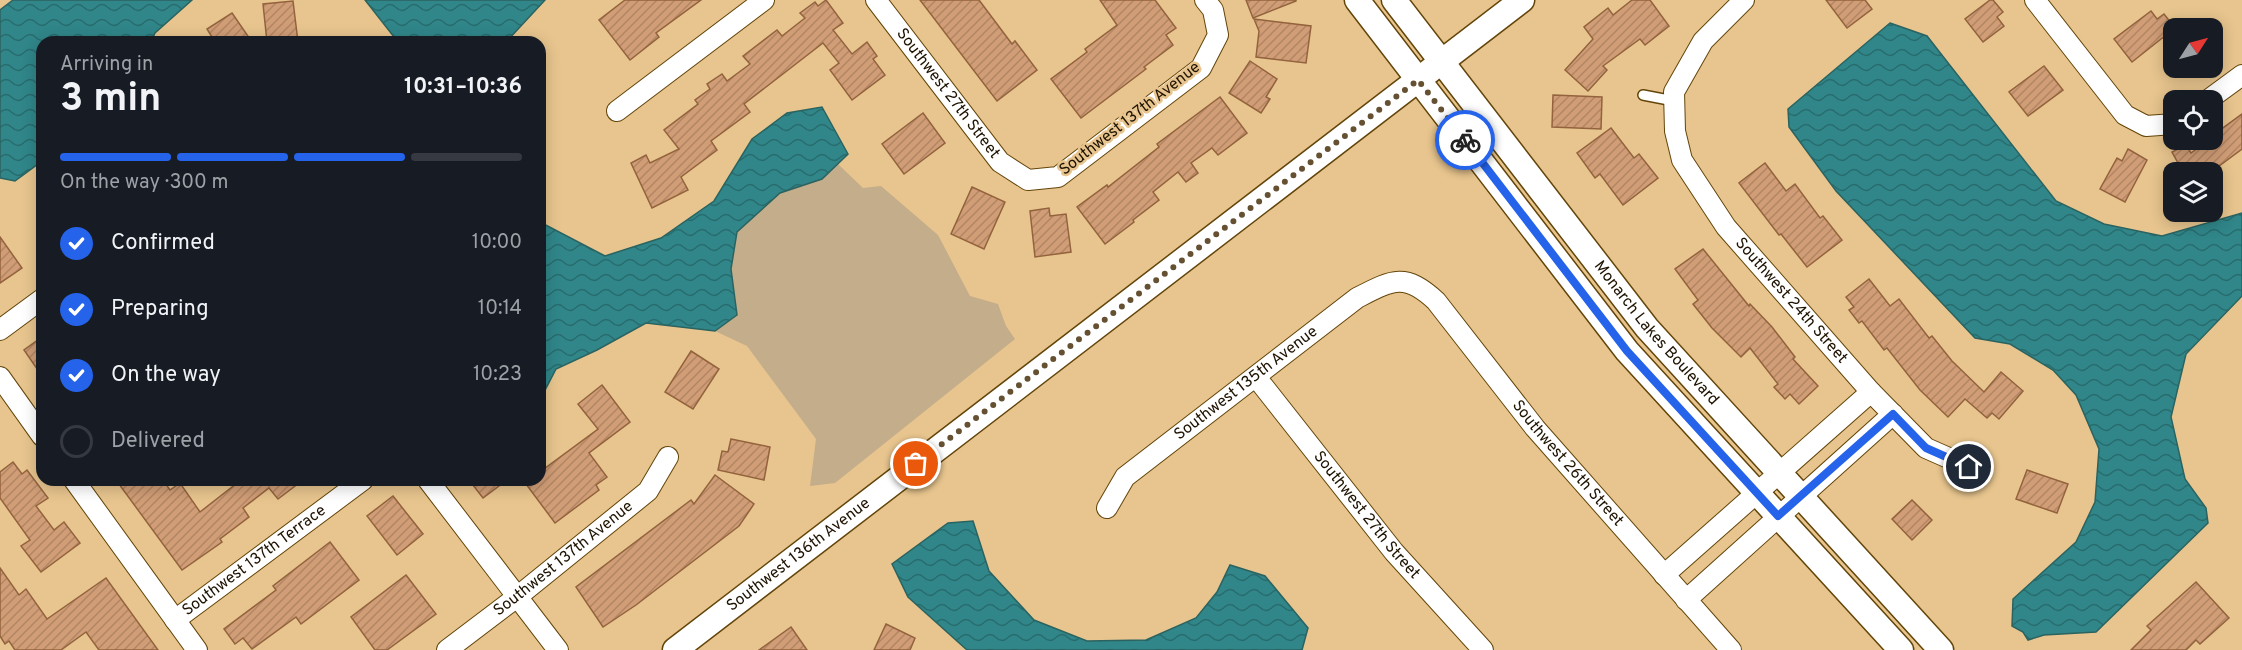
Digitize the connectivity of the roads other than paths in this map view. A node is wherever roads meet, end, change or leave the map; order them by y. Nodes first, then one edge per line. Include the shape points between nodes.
1 (764, 0) edge
2 (876, 0) edge
3 (1205, 0) edge
4 (1357, 0) edge
5 (1394, 0) edge
6 (1522, 0) edge
7 (1744, 0) edge
8 (2035, 0) edge
9 (1441, 61) junction
10 (2242, 75) edge
11 (1418, 80) junction
12 (2222, 90) edge
13 (1643, 95) dead end
14 (1674, 97) junction
15 (617, 111) dead end
16 (2163, 125) edge
17 (1028, 180) joint
18 (1402, 281) joint
19 (36, 303) edge
20 (0, 330) edge
21 (1256, 377) junction
22 (0, 378) edge
23 (1871, 392) junction
24 (1893, 414) junction
25 (36, 428) edge
26 (668, 457) dead end
27 (1969, 467) dead end
28 (1780, 473) junction
29 (78, 486) edge
30 (355, 486) edge
31 (433, 486) edge
32 (1757, 493) junction
33 (1801, 496) junction
34 (1107, 508) dead end
35 (1778, 516) junction
36 (1664, 575) junction
37 (517, 597) junction
38 (1686, 600) junction
39 (175, 620) junction
40 (197, 650) edge
41 (447, 650) edge
42 (558, 650) edge
43 (675, 650) edge
44 (1483, 650) edge
45 (1731, 650) edge
46 (1901, 650) edge
47 (1941, 650) edge

1 - 15 street
2 - 17 street, Southwest 27th Street via 1000,162
3 - 17 street, Southwest 137th Avenue via 1213,10 1218,35 1201,68 1058,177
4 - 11 street, Monarch Lakes Boulevard
5 - 9 street, Monarch Lakes Boulevard
6 - 9 street, Southwest 136th Avenue
7 - 14 street via 1703,41
8 - 16 street via 2125,115 2146,126
9 - 11 street, Southwest 136th Avenue
9 - 28 street, Monarch Lakes Boulevard via 1647,328
10 - 12 street
11 - 32 street, Monarch Lakes Boulevard via 1627,351
11 - 43 street, Southwest 136th Avenue
13 - 14 lane
14 - 23 street, Southwest 24th Street via 1675,131 1682,160 1726,227
18 - 21 street, Southwest 135th Avenue via 1383,284 1357,298
18 - 36 street, Southwest 26th Street via 1420,286 1436,302 1535,428
19 - 20 street
21 - 34 street, Southwest 135th Avenue via 1125,477
21 - 44 street, Southwest 27th Street via 1394,552
22 - 25 street
23 - 24 street, Southwest 24th Street
23 - 28 street
24 - 27 street, Southwest 24th Street via 1926,448
24 - 33 street
26 - 37 street, Southwest 137th Avenue via 648,491
28 - 32 street
28 - 33 street, Monarch Lakes Boulevard
29 - 39 street
30 - 39 street, Southwest 137th Terrace
31 - 37 street
32 - 35 street, Monarch Lakes Boulevard
32 - 36 street
33 - 35 street
33 - 47 street, Monarch Lakes Boulevard
35 - 38 street
35 - 46 street, Monarch Lakes Boulevard
36 - 38 street, Southwest 26th Street
37 - 41 street, Southwest 137th Avenue
37 - 42 street
38 - 45 street, Southwest 26th Street
39 - 40 street

